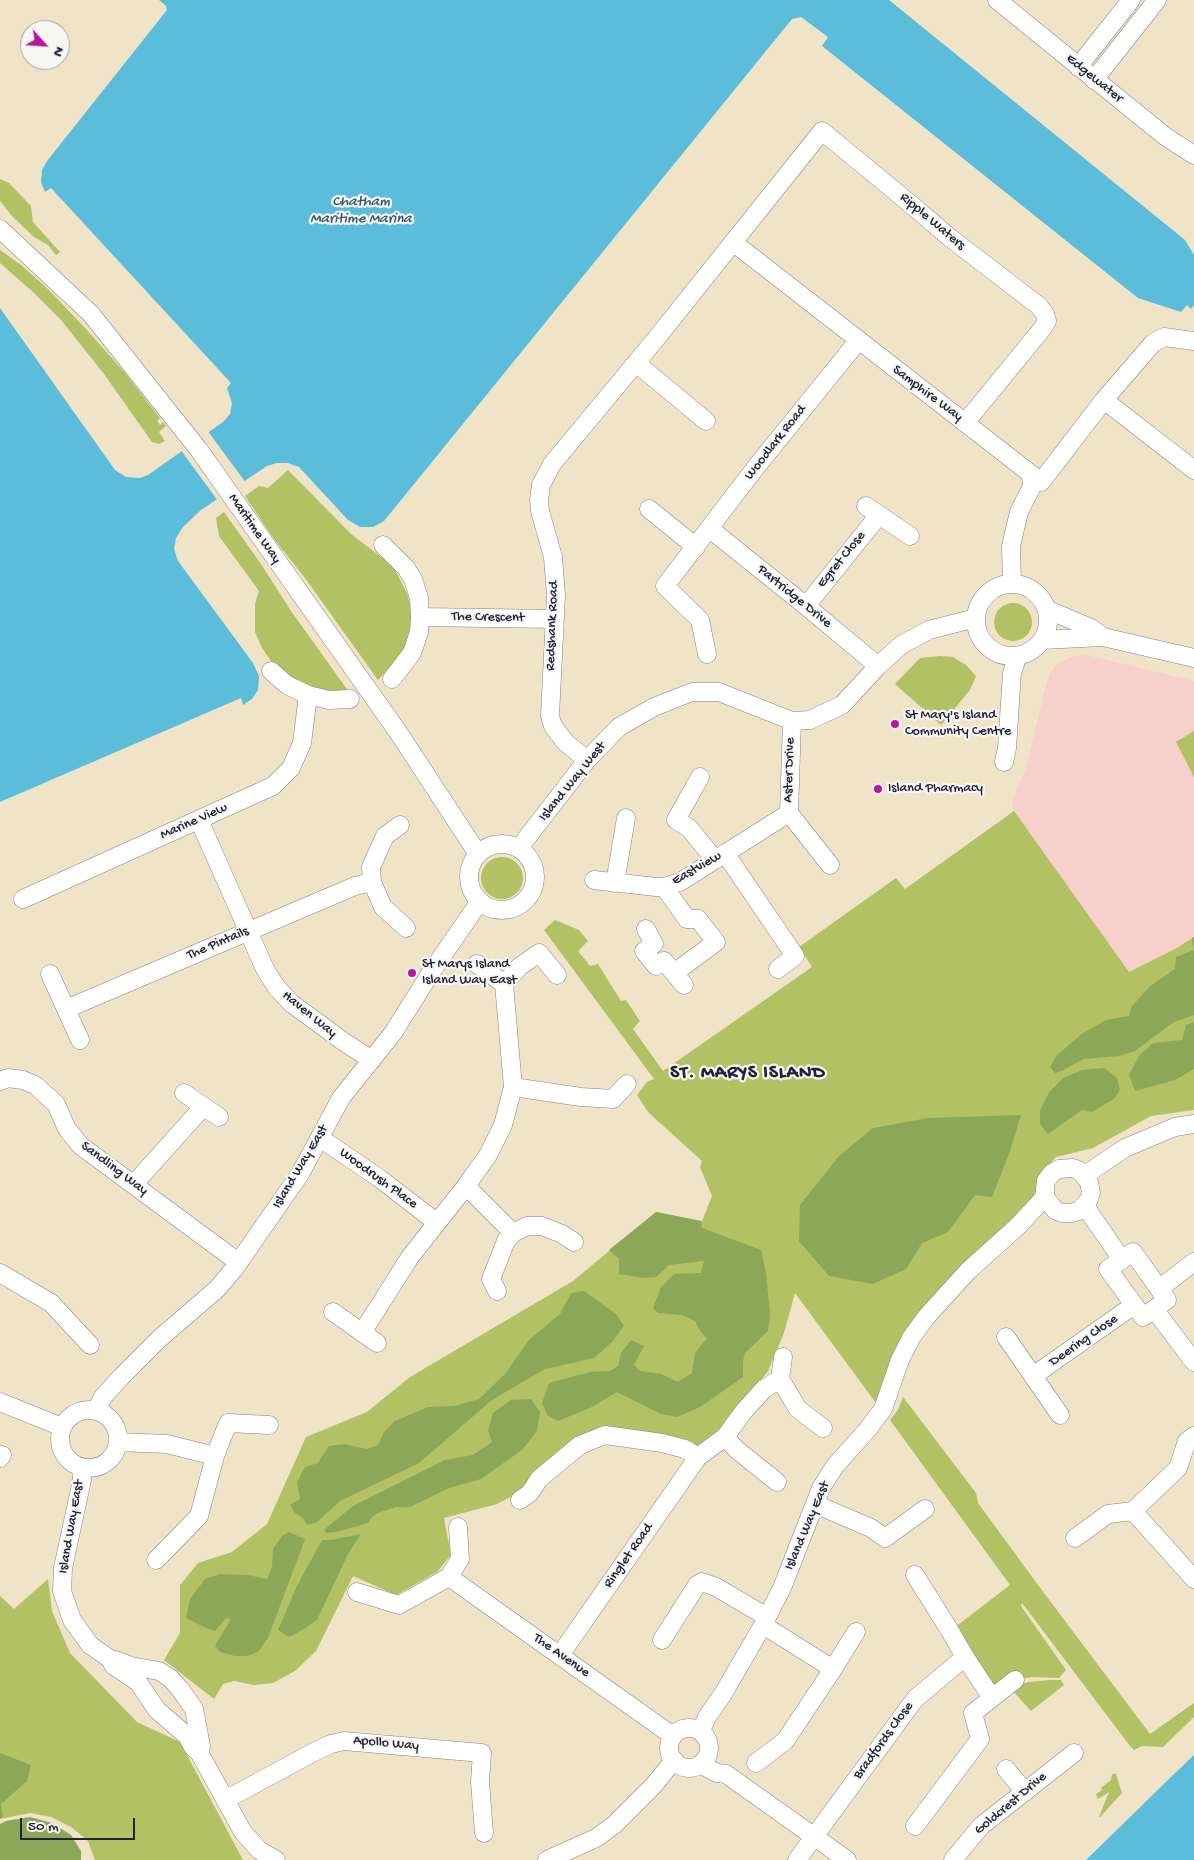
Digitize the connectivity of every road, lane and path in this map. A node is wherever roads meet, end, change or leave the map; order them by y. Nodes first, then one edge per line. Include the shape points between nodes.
1 (997, 0) edge
2 (1131, 0) edge
3 (1157, 0) edge
4 (1078, 67) junction
5 (1094, 80) junction
6 (1194, 155) edge
7 (0, 229) edge
8 (734, 242) junction
9 (858, 341) junction
10 (1194, 341) edge
11 (636, 363) junction
12 (1109, 395) junction
13 (706, 421) dead end
14 (965, 423) junction
15 (1194, 470) edge
16 (1031, 474) junction
17 (649, 509) dead end
18 (710, 529) junction
19 (910, 536) dead end
20 (383, 545) dead end
21 (696, 547) junction
22 (1012, 584) junction
23 (806, 606) junction
24 (1046, 609) junction
25 (420, 617) junction
26 (976, 618) junction
27 (556, 619) junction
28 (1103, 637) junction
29 (1042, 640) junction
30 (708, 654) dead end
31 (1018, 656) junction
32 (1194, 658) edge
33 (878, 666) junction
34 (271, 671) dead end
35 (392, 679) dead end
36 (308, 696) junction
37 (350, 699) dead end
38 (792, 721) junction
39 (587, 760) junction
40 (1004, 762) dead end
41 (700, 777) dead end
42 (789, 813) junction
43 (626, 818) dead end
44 (199, 820) junction
45 (400, 825) dead end
46 (519, 848) junction
47 (478, 854) junction
48 (720, 856) junction
49 (830, 865) dead end
50 (594, 880) dead end
51 (372, 882) junction
52 (615, 883) junction
53 (664, 887) junction
54 (24, 899) dead end
55 (480, 901) junction
56 (406, 928) dead end
57 (646, 929) dead end
58 (248, 932) junction
59 (477, 964) dead end
60 (778, 969) dead end
61 (50, 974) dead end
62 (557, 975) dead end
63 (504, 984) junction
64 (66, 1009) junction
65 (80, 1040) dead end
66 (372, 1060) junction
67 (0, 1081) edge
68 (627, 1084) dead end
69 (513, 1087) junction
70 (184, 1093) dead end
71 (203, 1107) junction
72 (219, 1117) dead end
73 (1194, 1124) edge
74 (320, 1138) junction
75 (1085, 1175) junction
76 (134, 1184) junction
77 (466, 1186) junction
78 (1046, 1197) junction
79 (1085, 1206) junction
80 (436, 1222) junction
81 (514, 1233) junction
82 (574, 1242) dead end
83 (1122, 1260) junction
84 (238, 1262) junction
85 (1194, 1262) edge
86 (0, 1273) edge
87 (1159, 1289) junction
88 (497, 1290) dead end
89 (1134, 1305) junction
90 (1154, 1309) junction
91 (333, 1312) dead end
92 (1006, 1337) dead end
93 (90, 1344) dead end
94 (782, 1357) dead end
95 (1194, 1362) edge
96 (1033, 1376) junction
97 (780, 1379) junction
98 (0, 1402) edge
99 (96, 1410) junction
100 (1060, 1415) dead end
101 (269, 1425) dead end
102 (62, 1427) junction
103 (823, 1428) dead end
104 (725, 1436) junction
105 (1194, 1436) edge
106 (118, 1442) junction
107 (215, 1456) junction
108 (698, 1457) junction
109 (82, 1467) junction
110 (777, 1482) dead end
111 (520, 1500) dead end
112 (815, 1504) junction
113 (925, 1509) dead end
114 (1133, 1510) junction
115 (458, 1527) dead end
116 (1075, 1538) dead end
117 (156, 1560) dead end
118 (915, 1575) dead end
119 (449, 1577) junction
120 (1194, 1579) edge
121 (357, 1592) dead end
122 (765, 1621) junction
123 (856, 1632) dead end
124 (662, 1640) dead end
125 (560, 1655) junction
126 (965, 1658) junction
127 (110, 1659) junction
128 (833, 1668) junction
129 (1014, 1680) dead end
130 (992, 1698) junction
131 (701, 1731) junction
132 (673, 1736) junction
133 (1074, 1753) dead end
134 (200, 1754) junction
135 (704, 1757) junction
136 (674, 1760) junction
137 (756, 1762) dead end
138 (1006, 1769) dead end
139 (1025, 1792) junction
140 (225, 1800) junction
141 (915, 1826) dead end
142 (484, 1833) dead end
143 (814, 1836) junction
144 (276, 1860) edge
145 (547, 1860) edge
146 (797, 1860) edge
147 (848, 1860) edge
148 (953, 1860) edge

1 - 4 street, Edgewater
2 - 4 street
3 - 5 street
4 - 5 street, Edgewater
5 - 6 street, Edgewater
7 - 47 street, Maritime Way via 91,314 203,456 398,732
8 - 9 street, Samphire Way
8 - 11 street, Redshank Road
8 - 14 street, Ripple Waters via 822,131 1045,314 1042,329
9 - 14 street, Samphire Way
9 - 18 street, Woodlark Road
10 - 12 street via 1164,337 1153,343
11 - 13 street
11 - 27 street, Redshank Road via 552,464 541,484 540,511 554,568
12 - 15 street
12 - 16 street via 1042,482
14 - 16 street, Samphire Way
16 - 22 street via 1032,486 1019,512 1011,546
17 - 21 street
18 - 21 street, Woodlark Road
18 - 23 street, Partridge Drive
19 - 23 street, Egret Close via 872,510
20 - 25 street via 413,579
21 - 30 street, Woodlark Road via 666,586 700,620
22 - 24 street via 1033,591
22 - 26 street via 992,590 978,607
23 - 33 street, Partridge Drive
24 - 28 street
24 - 29 street via 1047,630
25 - 27 street, The Crescent
25 - 35 street via 412,653
26 - 31 street via 976,629 987,647 1002,655
26 - 33 street via 929,630 901,645
27 - 39 street, Redshank Road via 550,716 565,742
28 - 29 street
28 - 32 street
29 - 31 street via 1036,648
31 - 40 street via 1012,673
33 - 38 street via 842,705 810,720
34 - 36 street via 287,685
36 - 37 street
36 - 44 street, Marine View via 302,744 291,768 273,786
38 - 39 street, Island Way West via 719,692 692,692 654,707 619,727
38 - 42 street, Aster Drive
39 - 46 street, Island Way West
41 - 48 street via 676,820
42 - 48 street, Eastview
42 - 49 street, Aster Drive
43 - 52 street
44 - 54 street, Marine View
44 - 58 street, Haven Way
45 - 51 street via 385,836 377,852 371,867
46 - 47 street via 498,844
46 - 55 street via 533,865 535,876 528,896 510,909 500,910
47 - 55 street via 469,873 473,893
48 - 53 street, Eastview via 680,882
48 - 60 street via 795,956
50 - 52 street, Eastview
51 - 56 street via 383,907
51 - 58 street, The Pintails via 355,886
52 - 53 street, Eastview
53 - 57 street via 687,919 698,919 716,942 679,979 664,961 656,966 644,950 654,944
55 - 66 street, Island Way East
58 - 64 street, The Pintails
58 - 66 street, Haven Way via 264,969 291,1004
59 - 63 street
61 - 64 street
62 - 63 street via 539,953 519,967
63 - 69 street
64 - 65 street
66 - 74 street, Island Way East via 341,1098
67 - 76 street, Sandling Way via 8,1078 35,1085 56,1104 67,1129 81,1146
68 - 69 street via 613,1099
69 - 77 street via 503,1125 488,1155
70 - 71 street
71 - 72 street
71 - 76 street
73 - 75 street via 1175,1127 1125,1148
74 - 80 street, Woodrush Place
74 - 84 street, Island Way East via 300,1174
75 - 78 street, Island Way East via 1073,1168 1057,1170 1046,1181
75 - 79 street via 1091,1188
76 - 84 street, Sandling Way
77 - 80 street
77 - 81 street
78 - 79 street via 1055,1210 1062,1213 1079,1211
78 - 112 street, Island Way East via 968,1271 927,1316 900,1360 883,1409 835,1466
79 - 83 street
80 - 91 street via 410,1257 369,1338
81 - 82 street via 527,1226 542,1226
81 - 88 street via 506,1241 491,1279
83 - 87 street via 1133,1252
83 - 89 street via 1108,1269
84 - 99 street, Island Way East via 217,1289 121,1377
85 - 87 street
86 - 93 street via 51,1303
87 - 90 street via 1167,1300
89 - 90 street via 1143,1317
89 - 96 street, Deering Close
90 - 95 street
92 - 96 street
94 - 97 street
96 - 100 street
97 - 103 street via 798,1409
97 - 104 street, Ringlet Road via 764,1389
98 - 102 street
99 - 102 street via 79,1411 67,1418
99 - 106 street via 114,1424
101 - 107 street via 228,1423
102 - 109 street, Island Way East via 60,1447 72,1463
104 - 108 street, Ringlet Road
104 - 110 street via 737,1450
105 - 114 street via 1187,1441 1178,1468
106 - 107 street via 167,1444
106 - 109 street, Island Way East via 106,1462 97,1467
107 - 117 street via 199,1516
108 - 111 street via 685,1448 605,1435 580,1446
108 - 125 street, Ringlet Road
109 - 127 street, Island Way East via 63,1568 62,1591 72,1620 80,1632 94,1648
112 - 113 street via 871,1528 885,1538
112 - 122 street, Island Way East via 782,1588
114 - 116 street via 1108,1514
114 - 120 street
115 - 119 street via 460,1559
118 - 126 street
119 - 121 street via 399,1605
119 - 125 street, The Avenue
122 - 124 street via 716,1587 702,1582
122 - 128 street
122 - 131 street, Island Way East
123 - 128 street
125 - 132 street, The Avenue
126 - 130 street
126 - 143 street, Bradfords Close via 914,1699
127 - 134 street, Island Way East via 114,1666 138,1682 150,1702 184,1733
127 - 134 street, Island Way East via 156,1670 174,1683 194,1709
128 - 137 street via 785,1741
129 - 130 street
130 - 141 street via 973,1713 980,1739
131 - 132 street via 683,1728
131 - 135 street via 708,1741
132 - 136 street via 669,1748
133 - 139 street, Goldcrest Drive
134 - 140 street, Island Way East
135 - 136 street via 690,1768
135 - 143 street
136 - 145 street via 614,1825 596,1838
138 - 139 street
139 - 148 street, Goldcrest Drive via 981,1826
140 - 142 street, Apollo Way via 312,1753 344,1741 482,1753 480,1782
140 - 144 street, Island Way East via 246,1837
143 - 146 street, Bradfords Close
143 - 147 street

